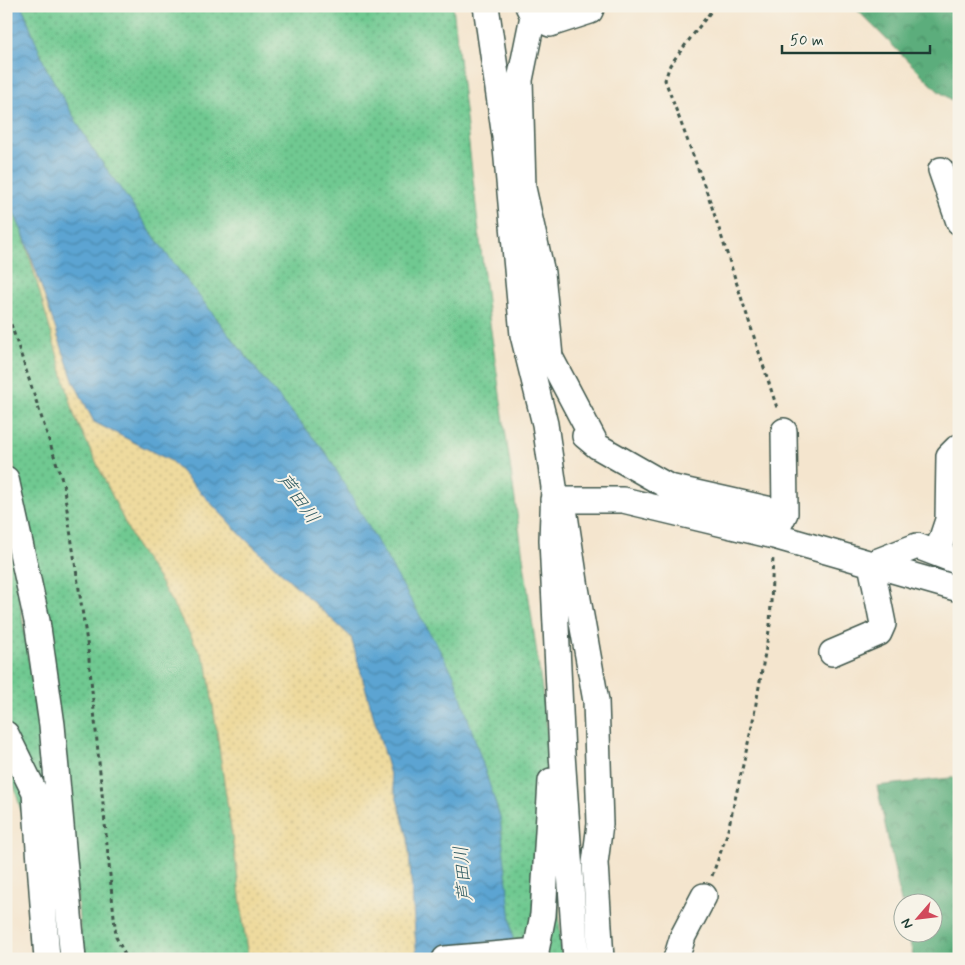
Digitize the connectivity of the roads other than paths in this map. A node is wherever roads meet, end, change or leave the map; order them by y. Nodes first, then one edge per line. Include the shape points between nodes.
1 (486, 6) edge
2 (592, 6) edge
3 (530, 11) edge
4 (941, 170) dead end
5 (516, 189) junction
6 (959, 222) edge
7 (538, 396) junction
8 (784, 431) road end
9 (597, 446) junction
10 (959, 447) edge
11 (6, 478) edge
12 (554, 493) junction
13 (785, 513) junction
14 (774, 536) junction
15 (948, 558) edge
16 (872, 564) junction
17 (959, 589) edge
18 (832, 653) dead end
19 (6, 734) edge
20 (562, 754) junction
21 (600, 824) junction
22 (704, 896) road end
23 (531, 954) edge
24 (47, 959) edge
25 (74, 959) edge
26 (445, 959) edge
27 (576, 959) edge
28 (601, 959) edge
29 (676, 959) edge

1 - 5 street
2 - 3 street via 590,11 550,24
3 - 5 street via 520,80
4 - 6 street
5 - 7 street via 523,335
5 - 9 street via 542,273 550,357
7 - 9 street
7 - 12 street
8 - 13 street
9 - 13 street via 669,487
10 - 15 street via 949,456
11 - 25 street via 37,621 52,725
12 - 14 street via 623,500
12 - 20 street via 552,540
12 - 21 street via 565,515 596,701
13 - 14 street
14 - 16 street
15 - 16 street via 917,546
16 - 17 street
16 - 18 street via 883,624 879,632
19 - 24 street via 35,793
20 - 21 street via 575,763
20 - 23 street via 552,769 543,915
20 - 27 street
21 - 28 street via 594,863
22 - 29 street via 683,936
23 - 26 street

